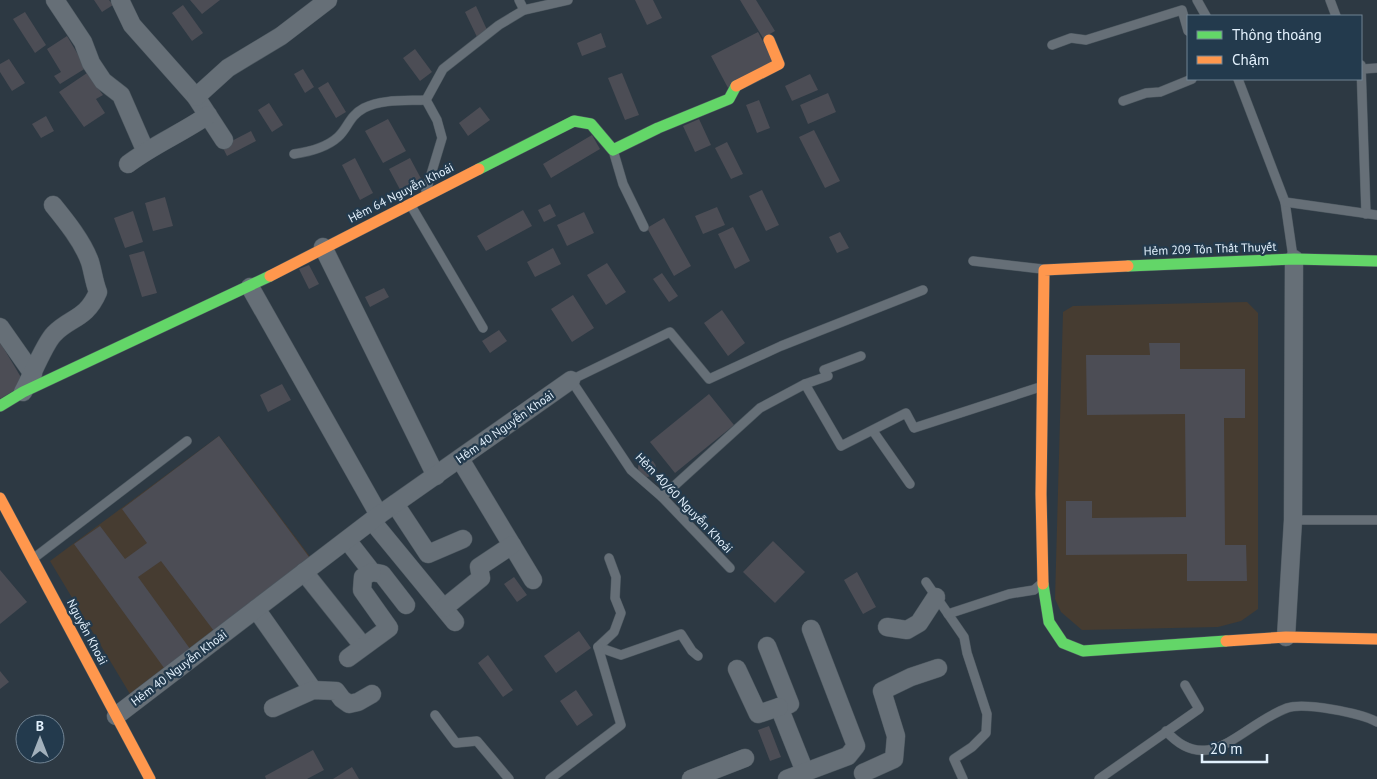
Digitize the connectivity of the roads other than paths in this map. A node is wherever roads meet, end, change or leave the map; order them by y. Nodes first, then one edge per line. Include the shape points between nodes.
1 (55, 0) edge
2 (120, 0) edge
3 (328, 0) edge
4 (519, 0) edge
5 (568, 0) edge
6 (1197, 0) edge
7 (1330, 0) edge
8 (524, 10) junction
9 (1205, 15) edge
10 (1336, 15) edge
11 (1187, 28) edge
12 (769, 40) dead end
13 (1052, 45) dead end
14 (1362, 67) edge
15 (1377, 68) edge
16 (1190, 80) edge
17 (1238, 80) edge
18 (196, 97) junction
19 (426, 100) junction
20 (1123, 101) dead end
21 (208, 115) junction
22 (224, 140) dead end
23 (145, 150) junction
24 (613, 150) junction
25 (294, 154) dead end
26 (128, 164) dead end
27 (424, 197) junction
28 (1285, 202) junction
29 (410, 204) junction
30 (53, 205) dead end
31 (1366, 214) junction
32 (1377, 215) edge
33 (644, 227) dead end
34 (323, 247) junction
35 (1294, 259) junction
36 (973, 261) dead end
37 (1377, 261) edge
38 (1044, 270) junction
39 (250, 287) junction
40 (923, 290) dead end
41 (0, 327) edge
42 (484, 328) dead end
43 (861, 356) dead end
44 (33, 374) junction
45 (571, 380) junction
46 (805, 384) junction
47 (1042, 386) junction
48 (24, 392) junction
49 (0, 406) edge
50 (874, 431) junction
51 (187, 441) dead end
52 (460, 459) junction
53 (436, 476) junction
54 (910, 484) dead end
55 (662, 497) junction
56 (0, 498) edge
57 (395, 504) junction
58 (375, 518) junction
59 (1293, 520) junction
60 (1377, 520) edge
61 (463, 539) dead end
62 (347, 540) junction
63 (512, 545) junction
64 (609, 558) dead end
65 (33, 559) junction
66 (730, 568) dead end
67 (304, 572) junction
68 (372, 572) junction
69 (532, 580) dead end
70 (926, 582) dead end
71 (1043, 582) junction
72 (936, 597) junction
73 (406, 605) dead end
74 (444, 608) junction
75 (256, 609) junction
76 (948, 614) junction
77 (455, 622) dead end
78 (887, 627) dead end
79 (811, 629) dead end
80 (1286, 637) junction
81 (1377, 639) edge
82 (363, 646) junction
83 (767, 646) dead end
84 (598, 648) junction
85 (698, 656) dead end
86 (348, 658) dead end
87 (938, 668) dead end
88 (737, 669) dead end
89 (1184, 685) dead end
90 (313, 690) junction
91 (372, 694) dead end
92 (778, 707) junction
93 (273, 708) dead end
94 (435, 715) dead end
95 (116, 716) junction
96 (1377, 722) edge
97 (1166, 730) junction
98 (1234, 750) dead end
99 (848, 756) junction
100 (745, 758) dead end
101 (1191, 760) dead end
102 (805, 772) junction
103 (865, 776) edge
104 (150, 779) edge
105 (509, 779) edge
106 (550, 779) edge
107 (691, 779) edge
108 (787, 779) edge
109 (962, 779) edge
110 (1099, 779) edge

1 - 23 street via 83,42 91,63 120,95
2 - 18 street via 132,25
3 - 18 street via 281,36 228,68
4 - 8 lane
5 - 8 lane
6 - 9 lane
7 - 10 lane
8 - 19 lane via 443,69
11 - 13 lane via 1182,10 1086,40 1071,38
12 - 24 street via 779,64 736,86 729,98
14 - 15 lane
14 - 31 lane
16 - 20 lane via 1160,92
17 - 28 lane
18 - 21 street
19 - 25 lane via 380,102 363,109 348,121 338,137 310,152
19 - 27 lane via 442,138
21 - 22 street
21 - 23 street via 181,133
23 - 26 street
24 - 27 street, Hẻm 64 Nguyễn Khoái via 591,124 574,121
24 - 33 lane via 623,184
27 - 29 street, Hẻm 64 Nguyễn Khoái
28 - 31 lane
28 - 35 lane
29 - 34 street, Hẻm 64 Nguyễn Khoái
29 - 42 lane
30 - 44 street via 90,262 98,292 80,317 53,334
31 - 32 lane
34 - 39 street, Hẻm 64 Nguyễn Khoái
34 - 53 street
35 - 37 street, Hẻm 209 Tôn Thất Thuyết
35 - 38 street, Hẻm 209 Tôn Thất Thuyết
35 - 59 street
36 - 38 lane
38 - 47 street
39 - 48 street, Hẻm 64 Nguyễn Khoái
39 - 58 street
40 - 45 lane, Hẻm 40 Nguyễn Khoái via 781,346 709,379 670,332
41 - 44 street
43 - 46 lane via 824,370 828,376
44 - 48 street
45 - 52 street, Hẻm 40 Nguyễn Khoái
45 - 55 lane, Hẻm 40/60 Nguyễn Khoái via 631,470
46 - 50 lane via 841,446
46 - 55 lane via 760,408
47 - 50 lane via 914,428 906,413
47 - 71 street
48 - 49 street, Hẻm 64 Nguyễn Khoái
50 - 54 lane
51 - 65 lane
52 - 53 street, Hẻm 40 Nguyễn Khoái
52 - 63 street
53 - 57 street, Hẻm 40 Nguyễn Khoái
55 - 66 lane, Hẻm 40/60 Nguyễn Khoái
56 - 65 street, Nguyễn Khoái
57 - 58 street, Hẻm 40 Nguyễn Khoái
57 - 61 street via 428,554
58 - 62 street, Hẻm 40 Nguyễn Khoái
58 - 74 street
59 - 60 lane
59 - 80 street
62 - 67 street, Hẻm 40 Nguyễn Khoái
62 - 68 street
63 - 69 street
63 - 74 street via 479,567 481,578
64 - 84 lane via 616,577 615,598 621,613 614,632
65 - 95 street, Nguyễn Khoái
67 - 75 street, Hẻm 40 Nguyễn Khoái
67 - 82 street
68 - 73 street via 382,574
68 - 82 street via 363,577 362,590 389,628
70 - 72 lane
71 - 76 lane via 1034,590 1009,594
71 - 80 street via 1049,622 1063,643 1083,651
72 - 76 lane
72 - 78 street via 919,623 907,630
74 - 77 street
75 - 90 street
75 - 95 street, Hẻm 40 Nguyễn Khoái
76 - 109 lane via 964,637 987,714 986,733 954,759
79 - 99 street via 856,746
80 - 81 street
82 - 86 street
83 - 92 street via 790,704
84 - 85 lane via 621,655 681,634
84 - 106 lane via 621,725
87 - 103 street via 882,691 896,736 894,759
88 - 92 street via 758,714
89 - 97 lane via 1199,709
90 - 91 street via 336,691 349,704
90 - 93 street
92 - 102 street
94 - 105 lane via 456,743 477,741
95 - 104 street, Nguyễn Khoái
96 - 98 lane via 1321,707 1289,707 1270,718
97 - 101 lane via 1175,748
97 - 110 lane
99 - 102 street
99 - 103 street
100 - 107 street
102 - 108 street

